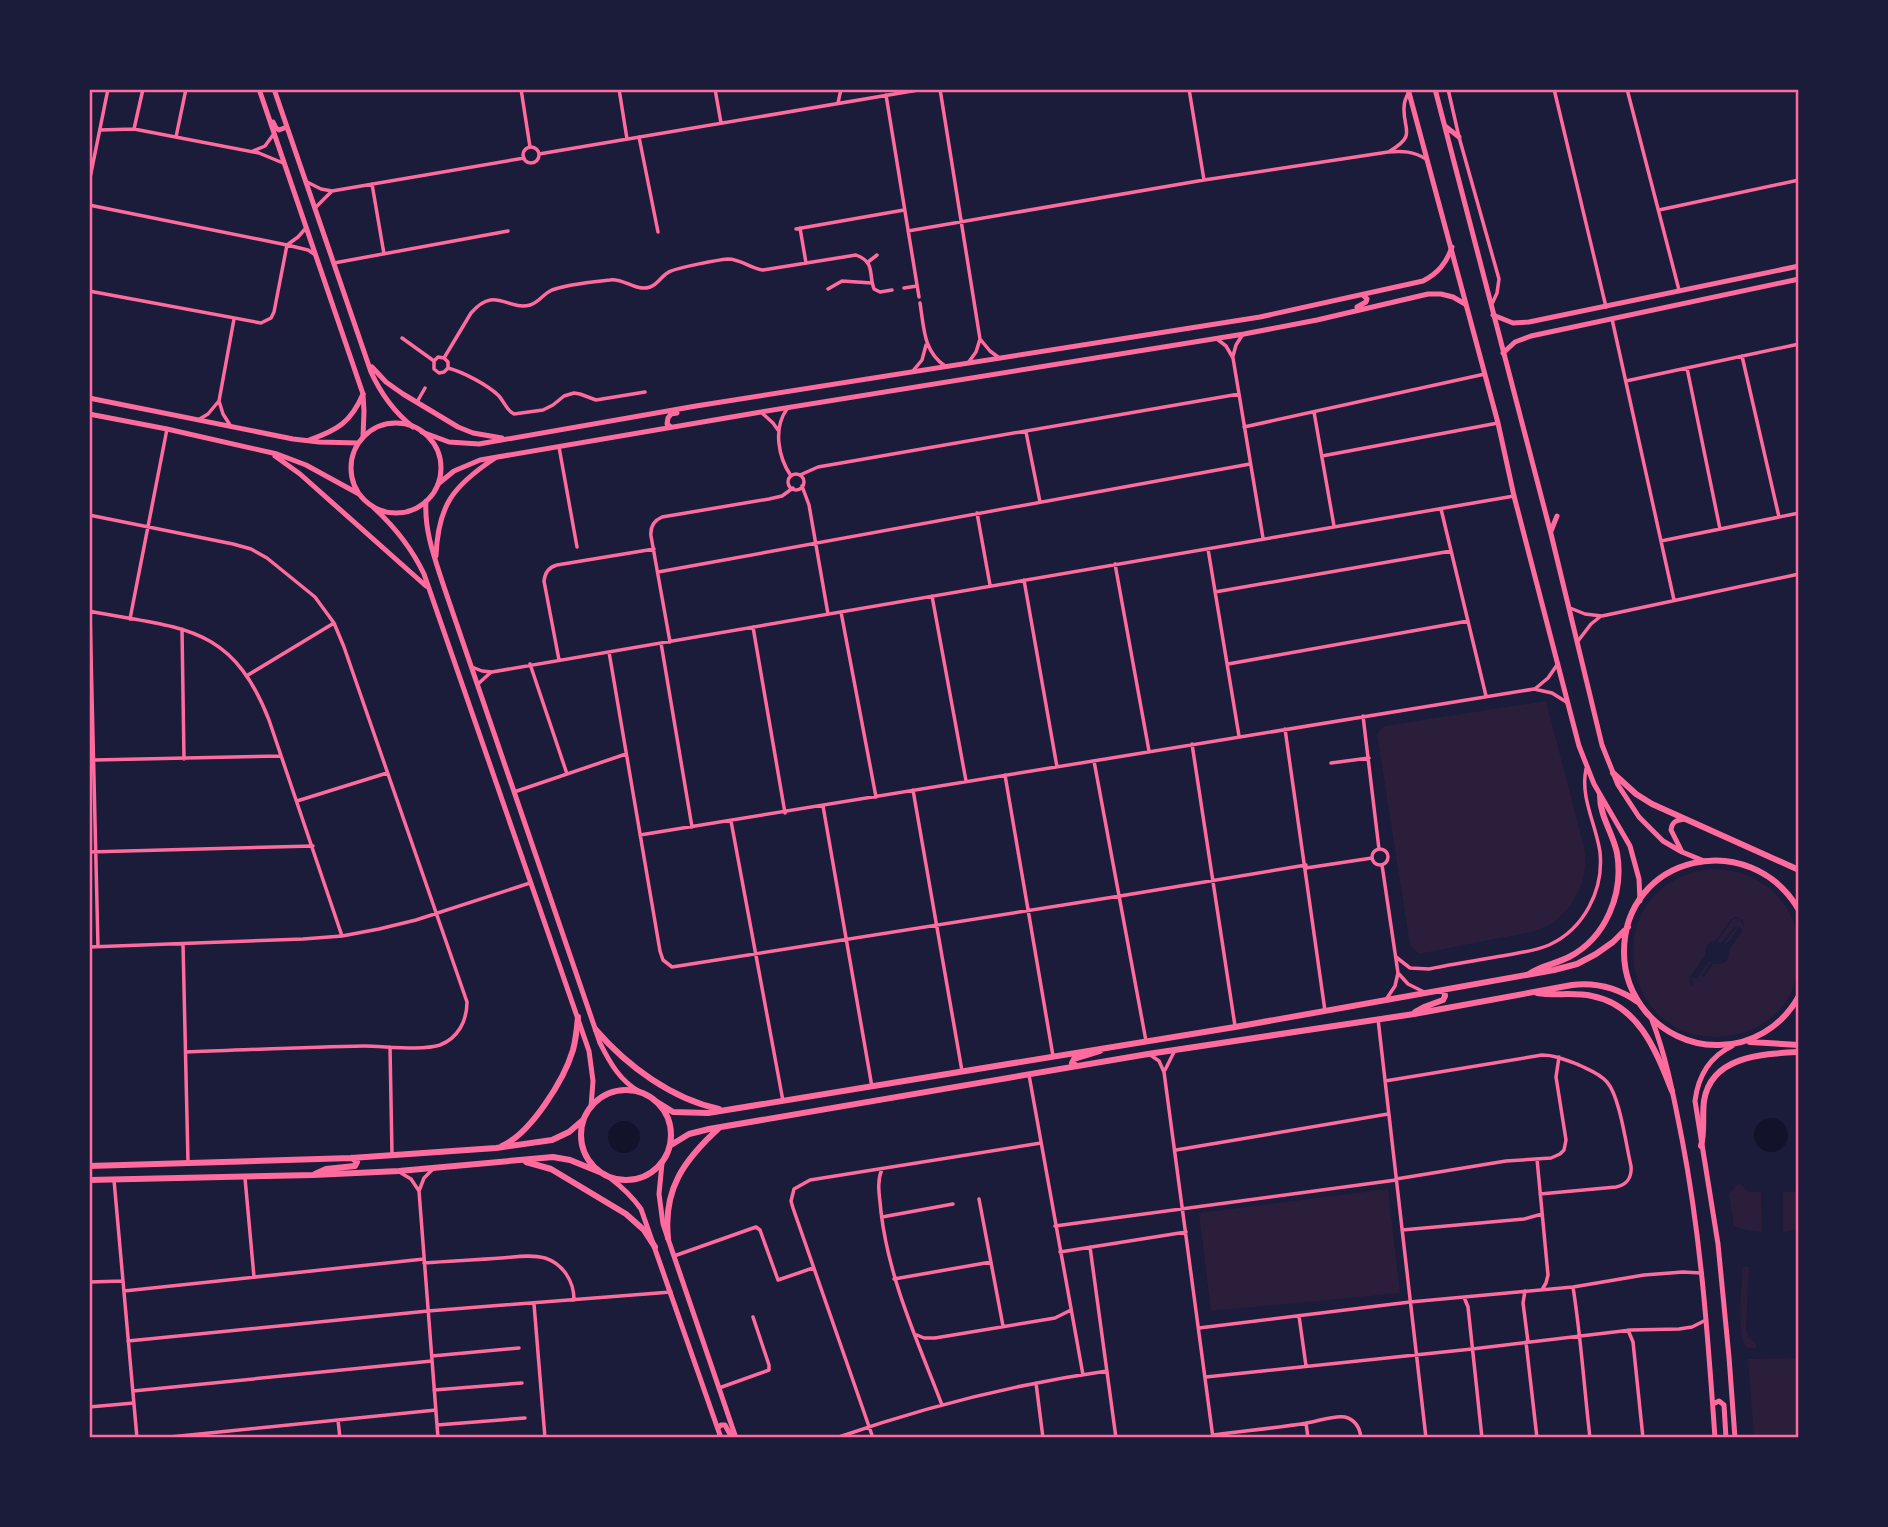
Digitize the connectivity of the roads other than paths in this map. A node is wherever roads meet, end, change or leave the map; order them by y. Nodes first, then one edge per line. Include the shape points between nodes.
1 (108, 89) edge
2 (143, 89) edge
3 (186, 89) edge
4 (275, 89) edge
5 (521, 89) edge
6 (619, 89) edge
7 (715, 89) edge
8 (841, 89) edge
9 (924, 89) edge
10 (940, 89) edge
11 (1189, 89) edge
12 (1434, 89) edge
13 (1448, 89) edge
14 (1554, 89) edge
15 (1628, 89) edge
16 (260, 91) edge
17 (1408, 91) edge
18 (886, 95) junction
19 (838, 103) junction
20 (721, 123) junction
21 (1444, 125) junction
22 (287, 127) junction
23 (134, 129) junction
24 (100, 130) junction
25 (274, 133) junction
26 (1459, 136) junction
27 (176, 137) junction
28 (639, 137) junction
29 (627, 139) junction
30 (530, 147) junction
31 (250, 151) junction
32 (1388, 152) junction
33 (539, 154) junction
34 (524, 158) junction
35 (1428, 161) junction
36 (285, 164) junction
37 (306, 180) junction
38 (1204, 180) junction
39 (1799, 180) edge
40 (89, 183) edge
41 (372, 184) junction
42 (332, 191) junction
43 (89, 205) edge
44 (316, 208) junction
45 (905, 210) junction
46 (1659, 210) junction
47 (962, 222) junction
48 (306, 228) junction
49 (509, 231) dead end
50 (908, 231) junction
51 (659, 232) dead end
52 (287, 245) junction
53 (1452, 247) junction
54 (384, 254) junction
55 (316, 255) junction
56 (877, 255) dead end
57 (806, 262) junction
58 (868, 262) junction
59 (334, 264) junction
60 (1799, 266) edge
61 (1799, 279) edge
62 (872, 283) junction
63 (918, 286) junction
64 (904, 288) dead end
65 (828, 289) dead end
66 (892, 290) dead end
67 (89, 291) edge
68 (1679, 292) junction
69 (1363, 295) junction
70 (919, 297) dead end
71 (920, 303) dead end
72 (1465, 304) junction
73 (1490, 305) junction
74 (1606, 307) junction
75 (1341, 314) junction
76 (1493, 316) junction
77 (1548, 318) junction
78 (234, 319) junction
79 (1612, 320) junction
80 (1548, 332) junction
81 (1244, 334) junction
82 (1215, 337) junction
83 (402, 338) dead end
84 (980, 339) junction
85 (926, 343) junction
86 (1799, 344) edge
87 (1503, 353) junction
88 (1742, 356) junction
89 (444, 358) junction
90 (999, 358) junction
91 (1233, 358) junction
92 (434, 361) junction
93 (368, 362) junction
94 (968, 363) junction
95 (947, 367) junction
96 (448, 368) junction
97 (1687, 368) junction
98 (911, 373) junction
99 (1485, 374) junction
100 (1626, 381) junction
101 (425, 388) dead end
102 (645, 391) dead end
103 (363, 394) junction
104 (403, 394) junction
105 (1239, 394) junction
106 (89, 398) edge
107 (219, 401) junction
108 (417, 402) junction
109 (696, 406) junction
110 (393, 408) junction
111 (788, 408) junction
112 (761, 412) junction
113 (1314, 412) junction
114 (89, 414) edge
115 (198, 419) junction
116 (1498, 423) junction
117 (232, 427) junction
118 (413, 427) junction
119 (1244, 427) junction
120 (671, 428) junction
121 (167, 429) junction
122 (422, 432) junction
123 (457, 432) junction
124 (779, 432) junction
125 (1026, 432) junction
126 (363, 437) junction
127 (508, 439) junction
128 (306, 441) junction
129 (449, 442) junction
130 (358, 443) junction
131 (559, 447) junction
132 (262, 450) junction
133 (1322, 456) junction
134 (495, 458) junction
135 (1250, 464) junction
136 (800, 475) junction
137 (791, 476) junction
138 (438, 484) junction
139 (802, 486) junction
140 (793, 488) junction
141 (359, 494) junction
142 (1514, 496) junction
143 (426, 501) junction
144 (1040, 503) junction
145 (373, 507) junction
146 (1440, 509) junction
147 (978, 513) junction
148 (1799, 513) edge
149 (89, 515) edge
150 (1557, 516) dead end
151 (1779, 517) junction
152 (148, 526) junction
153 (1334, 526) junction
154 (1720, 529) junction
155 (1551, 534) junction
156 (1263, 538) junction
157 (1661, 541) junction
158 (814, 542) junction
159 (577, 547) dead end
160 (654, 549) junction
161 (1208, 549) junction
162 (1451, 551) junction
163 (436, 563) junction
164 (1115, 564) junction
165 (658, 572) junction
166 (1799, 574) edge
167 (1024, 580) junction
168 (990, 586) junction
169 (429, 589) junction
170 (1215, 592) junction
171 (932, 596) junction
172 (1674, 600) junction
173 (1568, 607) junction
174 (90, 611) edge
175 (841, 612) junction
176 (828, 614) junction
177 (1602, 616) junction
178 (130, 619) junction
179 (1468, 621) junction
180 (334, 623) junction
181 (753, 627) junction
182 (183, 629) junction
183 (670, 642) junction
184 (661, 643) junction
185 (1577, 643) junction
186 (609, 652) junction
187 (559, 660) junction
188 (530, 664) junction
189 (1228, 664) junction
190 (1558, 665) junction
191 (472, 667) junction
192 (492, 672) junction
193 (248, 676) junction
194 (477, 685) junction
195 (1534, 689) junction
196 (1486, 696) junction
197 (1568, 703) junction
198 (1363, 716) junction
199 (1285, 729) junction
200 (1239, 736) junction
201 (1192, 744) junction
202 (1149, 751) junction
203 (626, 754) junction
204 (282, 756) junction
205 (1369, 758) junction
206 (184, 759) junction
207 (94, 760) junction
208 (1094, 761) junction
209 (1331, 763) dead end
210 (1057, 766) junction
211 (1587, 767) junction
212 (387, 773) junction
213 (1613, 773) junction
214 (567, 774) junction
215 (1005, 775) junction
216 (966, 781) junction
217 (913, 790) junction
218 (89, 791) edge
219 (95, 791) junction
220 (514, 792) junction
221 (1600, 796) junction
222 (876, 797) junction
223 (297, 801) junction
224 (823, 806) junction
225 (785, 813) junction
226 (1685, 819) junction
227 (732, 821) junction
228 (692, 827) junction
229 (640, 835) junction
230 (313, 846) junction
231 (1379, 849) junction
232 (97, 851) junction
233 (89, 852) edge
234 (1682, 852) junction
235 (1372, 858) junction
236 (1704, 861) junction
237 (1382, 864) junction
238 (1306, 866) junction
239 (1799, 870) edge
240 (1212, 881) junction
241 (532, 883) junction
242 (1786, 892) junction
243 (1120, 896) junction
244 (1799, 897) edge
245 (1640, 901) junction
246 (1799, 910) edge
247 (1028, 911) junction
248 (435, 914) junction
249 (937, 925) junction
250 (1628, 927) junction
251 (342, 936) junction
252 (846, 940) junction
253 (183, 943) junction
254 (89, 947) edge
255 (98, 947) junction
256 (756, 954) junction
257 (1396, 957) junction
258 (1398, 973) junction
259 (1528, 975) junction
260 (1444, 990) junction
261 (1532, 992) junction
262 (1427, 993) junction
263 (1799, 996) edge
264 (1383, 1001) junction
265 (1639, 1002) junction
266 (1325, 1011) junction
267 (1414, 1014) junction
268 (578, 1017) junction
269 (1652, 1018) junction
270 (1378, 1019) junction
271 (1235, 1027) junction
272 (596, 1030) junction
273 (1745, 1041) junction
274 (1146, 1042) junction
275 (1736, 1044) junction
276 (1799, 1045) edge
277 (390, 1046) junction
278 (1104, 1048) junction
279 (1176, 1050) junction
280 (186, 1052) junction
281 (1799, 1052) edge
282 (1148, 1054) junction
283 (1053, 1056) junction
284 (1559, 1057) junction
285 (1077, 1066) junction
286 (1164, 1072) junction
287 (962, 1073) junction
288 (1029, 1075) junction
289 (1385, 1081) junction
290 (872, 1087) junction
291 (1672, 1091) junction
292 (639, 1092) junction
293 (783, 1101) junction
294 (657, 1102) junction
295 (591, 1107) junction
296 (725, 1111) junction
297 (1388, 1114) junction
298 (583, 1120) junction
299 (720, 1127) junction
300 (1041, 1143) junction
301 (671, 1145) junction
302 (1701, 1146) junction
303 (496, 1148) junction
304 (1176, 1150) junction
305 (392, 1155) junction
306 (351, 1158) junction
307 (1537, 1159) junction
308 (517, 1161) junction
309 (188, 1163) junction
310 (662, 1163) junction
311 (89, 1166) edge
312 (434, 1168) junction
313 (883, 1168) junction
314 (399, 1171) junction
315 (602, 1173) junction
316 (313, 1175) junction
317 (245, 1176) junction
318 (609, 1177) junction
319 (89, 1180) edge
320 (114, 1180) junction
321 (1396, 1180) junction
322 (419, 1191) junction
323 (1540, 1194) junction
324 (979, 1199) dead end
325 (953, 1204) dead end
326 (1183, 1208) junction
327 (1542, 1214) junction
328 (882, 1217) junction
329 (1055, 1226) junction
330 (1402, 1230) junction
331 (1187, 1232) junction
332 (668, 1238) junction
333 (655, 1247) junction
334 (1090, 1247) junction
335 (1060, 1252) junction
336 (674, 1256) junction
337 (424, 1261) junction
338 (991, 1262) junction
339 (814, 1268) junction
340 (1702, 1273) junction
341 (254, 1277) junction
342 (894, 1279) junction
343 (123, 1281) junction
344 (89, 1282) edge
345 (1573, 1287) junction
346 (1541, 1289) junction
347 (124, 1291) junction
348 (1525, 1291) junction
349 (671, 1292) junction
350 (1464, 1297) junction
351 (574, 1300) junction
352 (534, 1303) junction
353 (1410, 1303) junction
354 (1071, 1310) junction
355 (428, 1311) junction
356 (1299, 1316) junction
357 (752, 1317) dead end
358 (1706, 1320) junction
359 (1003, 1326) junction
360 (1199, 1328) junction
361 (1628, 1330) junction
362 (915, 1334) junction
363 (1578, 1335) junction
364 (128, 1341) junction
365 (1527, 1342) junction
366 (519, 1348) dead end
367 (1472, 1349) junction
368 (1417, 1355) junction
369 (432, 1359) junction
370 (1306, 1366) junction
371 (1107, 1371) junction
372 (1083, 1375) junction
373 (1206, 1377) junction
374 (522, 1383) dead end
375 (1036, 1383) junction
376 (719, 1388) junction
377 (434, 1390) junction
378 (133, 1391) junction
379 (134, 1403) junction
380 (1713, 1404) junction
381 (942, 1405) junction
382 (89, 1407) edge
383 (436, 1410) junction
384 (525, 1418) dead end
385 (338, 1420) junction
386 (1306, 1423) junction
387 (437, 1424) junction
388 (869, 1426) junction
389 (718, 1428) junction
390 (1213, 1436) edge
391 (137, 1438) edge
392 (160, 1438) edge
393 (340, 1438) edge
394 (438, 1438) edge
395 (545, 1438) edge
396 (721, 1438) edge
397 (734, 1438) edge
398 (836, 1438) edge
399 (873, 1438) edge
400 (1043, 1438) edge
401 (1116, 1438) edge
402 (1308, 1438) edge
403 (1361, 1438) edge
404 (1426, 1438) edge
405 (1482, 1438) edge
406 (1536, 1438) edge
407 (1590, 1438) edge
408 (1643, 1438) edge
409 (1715, 1438) edge
410 (1726, 1438) edge
411 (1735, 1438) edge

1 - 24 street
2 - 23 street
3 - 27 street
4 - 22 main road
5 - 30 street
6 - 29 street
7 - 20 street
8 - 19 street
9 - 18 street
10 - 47 street
11 - 38 street
12 - 21 main road
13 - 26 street
14 - 74 street
15 - 46 street
16 - 22 main road via 276,128
16 - 25 main road
17 - 32 street via 1404,108 1407,134
17 - 35 main road
18 - 19 street
18 - 45 street
19 - 20 street
20 - 28 street
21 - 26 main road
21 - 73 main road
22 - 37 main road
23 - 24 street
23 - 27 street
24 - 40 street
25 - 31 street via 265,146
25 - 36 main road
26 - 73 street via 1499,279
27 - 31 street
28 - 29 street
28 - 51 street
29 - 33 street
30 - 33 street
30 - 34 street
31 - 36 street
32 - 35 street via 1408,151
32 - 38 street
33 - 34 street via 532,163
34 - 41 street
35 - 53 main road
36 - 48 main road
37 - 42 street
37 - 44 main road
38 - 47 street
39 - 46 street
41 - 42 street
41 - 54 street
42 - 44 street
43 - 52 street
44 - 59 main road
45 - 50 street
45 - 57 street via 798,229
46 - 68 street
47 - 50 street
47 - 84 street
48 - 52 street
48 - 55 main road
49 - 54 street
50 - 63 street
52 - 55 street
52 - 78 street via 271,318 261,323
53 - 69 main road via 1433,276
53 - 72 main road
54 - 59 street
55 - 103 main road
56 - 58 street
57 - 58 street via 851,254
57 - 89 street via 764,270 726,259 670,271 647,288 613,279 553,290 531,305 486,301 471,313
58 - 62 street
59 - 93 main road
60 - 68 main road
61 - 79 main road
62 - 65 street via 842,281
62 - 66 street via 877,291
63 - 64 street
63 - 70 street
67 - 78 street
68 - 74 main road
69 - 75 main road via 1367,299 1364,305
69 - 90 main road via 1223,323
71 - 85 street
72 - 75 main road via 1441,293 1428,294
72 - 99 main road
73 - 76 main road
74 - 77 main road
75 - 81 main road
76 - 77 main road via 1521,323
76 - 87 main road
77 - 80 main road
78 - 107 street
79 - 80 main road
79 - 100 street
80 - 87 main road via 1522,338
81 - 82 main road
81 - 91 street
82 - 91 street
82 - 111 main road
83 - 92 street
84 - 90 street
84 - 94 street
85 - 95 street
85 - 98 street via 922,360
86 - 88 street
87 - 155 main road
88 - 97 street
88 - 151 street
89 - 92 street
89 - 96 street
90 - 94 main road
91 - 105 street
92 - 96 street via 435,373
93 - 104 main road
93 - 110 main road
94 - 95 main road
95 - 98 main road
96 - 102 street via 492,391 514,414 543,410 573,393 596,400
97 - 100 street
97 - 154 street
98 - 109 main road
99 - 113 street
99 - 116 main road
100 - 157 street
101 - 108 street
103 - 126 main road
103 - 128 main road via 344,424
104 - 108 main road
104 - 110 main road
105 - 119 street
105 - 125 street
106 - 115 main road
107 - 115 street
107 - 117 street
108 - 123 main road
109 - 120 main road via 669,416
109 - 127 main road
110 - 118 main road
111 - 112 main road
111 - 124 street
112 - 120 main road
112 - 124 street
113 - 119 street
113 - 133 street
114 - 121 main road
115 - 117 main road
116 - 133 street
116 - 142 main road
117 - 128 main road
118 - 122 main road
118 - 126 main road via 381,425
119 - 135 street
120 - 131 main road
121 - 132 main road
121 - 152 street
122 - 129 main road
122 - 138 main road via 439,455
123 - 127 main road
123 - 129 main road
124 - 137 street via 783,461
125 - 136 street via 818,467
125 - 144 street
126 - 130 main road
127 - 129 main road via 479,444
128 - 130 main road
130 - 141 main road via 351,463
131 - 134 main road
131 - 159 street
132 - 141 main road via 306,465
132 - 169 main road via 300,474
133 - 153 street
134 - 138 main road via 467,465
134 - 163 main road via 466,479 450,498 437,535
135 - 144 street
135 - 156 street
136 - 137 street
136 - 139 street
137 - 140 street
138 - 143 main road
139 - 140 street
139 - 158 street
140 - 160 street via 776,498 662,517 651,530
141 - 145 main road
142 - 146 street
142 - 190 main road
143 - 145 main road via 407,512
143 - 163 main road via 426,524
144 - 147 street
145 - 169 main road via 415,555
146 - 153 street
146 - 162 street
147 - 158 street
147 - 168 street
148 - 151 street
149 - 152 street
150 - 155 main road
151 - 154 street
152 - 178 street
152 - 180 street via 259,553 315,597
153 - 156 street
154 - 157 street
155 - 173 main road
156 - 161 street
157 - 172 street
158 - 165 street
158 - 176 street
160 - 165 street
160 - 187 street via 557,565 546,572
161 - 164 street
161 - 170 street
162 - 170 street
162 - 179 street
163 - 191 main road
164 - 167 street
164 - 202 street
165 - 183 street
166 - 172 street
167 - 168 street
167 - 210 street
168 - 171 street
169 - 241 main road
170 - 189 street
171 - 175 street
171 - 216 street
172 - 177 street
173 - 177 street
173 - 185 main road
174 - 178 street
174 - 207 street
175 - 176 street
175 - 222 street
176 - 181 street
177 - 185 street
178 - 182 street
179 - 189 street
179 - 196 street
180 - 193 street
180 - 212 street
181 - 183 street
181 - 225 street
182 - 193 street via 220,646
182 - 206 street
183 - 184 street
184 - 186 street
184 - 228 street
185 - 213 main road
186 - 187 street
186 - 203 street
187 - 188 street
188 - 192 street
188 - 214 street
189 - 200 street
190 - 195 street
190 - 197 main road
191 - 192 street
191 - 194 main road
192 - 194 street
193 - 204 street
194 - 220 main road
195 - 196 street
195 - 197 street
196 - 198 street
197 - 211 main road
198 - 199 street
198 - 205 street
199 - 200 street
199 - 238 street
200 - 201 street
201 - 202 street
201 - 240 street
202 - 208 street
203 - 214 street
203 - 229 street
204 - 206 street
204 - 223 street
205 - 209 street
205 - 231 street
206 - 207 street
207 - 219 street
208 - 210 street
208 - 243 street
210 - 215 street
211 - 221 main road
211 - 257 street via 1585,796 1600,872 1591,903 1573,928 1537,949 1429,969 1410,968
212 - 223 street
212 - 248 street
213 - 226 main road via 1644,799
213 - 234 main road via 1647,827
214 - 220 street
215 - 216 street
215 - 247 street
216 - 217 street
217 - 222 street
217 - 249 street
218 - 219 street
219 - 232 street
220 - 272 main road
221 - 245 main road via 1630,846
221 - 259 main road via 1618,863 1612,906 1584,947
222 - 224 street
223 - 230 street
224 - 225 street
224 - 252 street
225 - 227 street
226 - 234 main road via 1674,822 1671,830
226 - 239 main road
227 - 228 street
227 - 256 street
228 - 229 street
229 - 256 street via 663,960 677,966
230 - 232 street
230 - 251 street
231 - 235 street
231 - 237 street via 1388,854
232 - 233 street
232 - 255 street
234 - 236 main road
235 - 237 street
235 - 238 street
236 - 242 main road via 1727,860 1749,866
236 - 245 main road via 1664,876
237 - 257 street
238 - 240 street
238 - 266 street
240 - 243 street
240 - 271 street
241 - 248 street
241 - 268 main road
242 - 244 main road
242 - 246 main road
243 - 247 street
243 - 274 street
245 - 250 main road
247 - 249 street
247 - 283 street
248 - 251 street
248 - 277 street via 465,995 466,1016 453,1037 438,1045
249 - 252 street
249 - 287 street
250 - 259 main road via 1586,960
250 - 265 main road via 1626,971
251 - 253 street
252 - 256 street
252 - 290 street
253 - 255 street
253 - 280 street
254 - 255 street
256 - 293 street
257 - 258 street
258 - 262 street via 1413,988
258 - 264 street via 1392,992
259 - 260 main road
260 - 262 main road
260 - 267 main road via 1443,1000
261 - 265 main road via 1590,984 1615,989
261 - 267 main road
261 - 291 main road via 1590,996 1618,1006 1646,1034
262 - 264 main road
263 - 273 main road via 1774,1026
264 - 266 main road
265 - 269 main road
266 - 271 main road
267 - 270 main road
268 - 295 main road via 592,1066
268 - 303 main road via 574,1048 562,1076 526,1129
269 - 275 main road via 1691,1042
269 - 291 main road
270 - 279 main road
270 - 289 street
271 - 274 main road
272 - 292 main road via 617,1072
272 - 296 main road via 646,1075 687,1099
273 - 275 main road
273 - 276 main road
274 - 278 main road
275 - 302 main road via 1715,1057 1700,1077 1695,1101
277 - 280 street
277 - 305 street
278 - 283 main road
278 - 285 main road via 1074,1059
279 - 282 main road
279 - 286 street
280 - 309 street
281 - 302 main road via 1759,1055 1721,1070 1704,1099
282 - 285 main road
282 - 286 street via 1159,1061
283 - 287 main road
284 - 289 street via 1542,1055
284 - 307 street via 1556,1077 1564,1150 1556,1157
284 - 323 street via 1595,1072 1612,1089 1632,1171 1621,1186
285 - 288 main road
286 - 304 street
287 - 290 main road
288 - 299 main road
288 - 300 street
289 - 297 street
290 - 293 main road
291 - 340 main road
292 - 294 main road
292 - 295 main road via 613,1092
293 - 296 main road
294 - 296 main road via 690,1114
294 - 301 main road via 667,1115
295 - 298 main road
297 - 304 street
297 - 321 street
298 - 303 main road via 552,1140
298 - 315 main road via 586,1156
299 - 301 main road via 689,1134
299 - 332 main road via 691,1156 673,1187 667,1211
300 - 313 street
300 - 329 street
301 - 310 main road
302 - 411 main road via 1718,1244
303 - 305 main road
304 - 326 street
305 - 306 main road
306 - 309 main road
306 - 316 main road via 356,1160 355,1166
307 - 321 street
307 - 323 street
308 - 312 main road
308 - 315 main road via 561,1158
308 - 333 main road via 551,1169 626,1214
309 - 311 main road
310 - 318 main road via 638,1179
310 - 332 main road via 660,1209
312 - 314 main road
312 - 322 street
313 - 328 street via 878,1186
313 - 339 street via 810,1180 794,1189 791,1202
314 - 316 main road
314 - 322 street
315 - 318 main road
316 - 317 main road
317 - 320 main road
317 - 341 street
318 - 333 main road via 641,1209
319 - 320 main road
320 - 343 street
321 - 326 street
321 - 330 street
322 - 337 street
323 - 327 street
324 - 338 street
325 - 328 street
326 - 329 street
326 - 331 street
327 - 330 street via 1524,1220
327 - 346 street via 1548,1275
328 - 342 street
329 - 335 street
330 - 353 street
331 - 334 street
331 - 360 street
332 - 336 main road
333 - 349 main road
334 - 335 street
334 - 371 street
335 - 354 street
336 - 339 street via 756,1227 778,1280
336 - 376 main road
337 - 341 street
337 - 351 street via 545,1258 567,1275
337 - 355 street
338 - 342 street
338 - 359 street
339 - 388 street
340 - 345 street via 1644,1275
340 - 358 main road
341 - 347 street
342 - 362 street
343 - 344 street
343 - 347 street
345 - 346 street
345 - 363 street
346 - 348 street
347 - 364 street
348 - 350 street
348 - 365 street
349 - 351 street
349 - 389 main road
350 - 353 street
350 - 367 street
351 - 352 street
352 - 355 street
352 - 395 street
353 - 356 street
353 - 368 street
354 - 359 street via 1055,1318
354 - 372 street
355 - 364 street
355 - 369 street
356 - 360 street
356 - 370 street
357 - 376 street via 769,1370
358 - 361 street via 1685,1328
358 - 380 main road
359 - 362 street via 929,1339
360 - 373 street
361 - 363 street
361 - 408 street
362 - 381 street
363 - 365 street
363 - 407 street
364 - 378 street
365 - 367 street
365 - 406 street
366 - 369 street
367 - 368 street
367 - 405 street
368 - 370 street
368 - 404 street
369 - 377 street
369 - 378 street
370 - 373 street
371 - 372 street
371 - 401 street
372 - 375 street
373 - 390 street
374 - 377 street
375 - 381 street
375 - 400 street
376 - 397 main road
377 - 383 street
378 - 379 street
379 - 382 street
379 - 391 street
380 - 409 main road
380 - 410 main road via 1719,1401 1724,1405
381 - 388 street
383 - 385 street
383 - 387 street
384 - 387 street
385 - 392 street
385 - 393 street
386 - 390 street
386 - 402 street
386 - 403 street via 1345,1417 1358,1427
387 - 394 street
388 - 398 street
388 - 399 street
389 - 396 main road
389 - 397 main road via 725,1425

